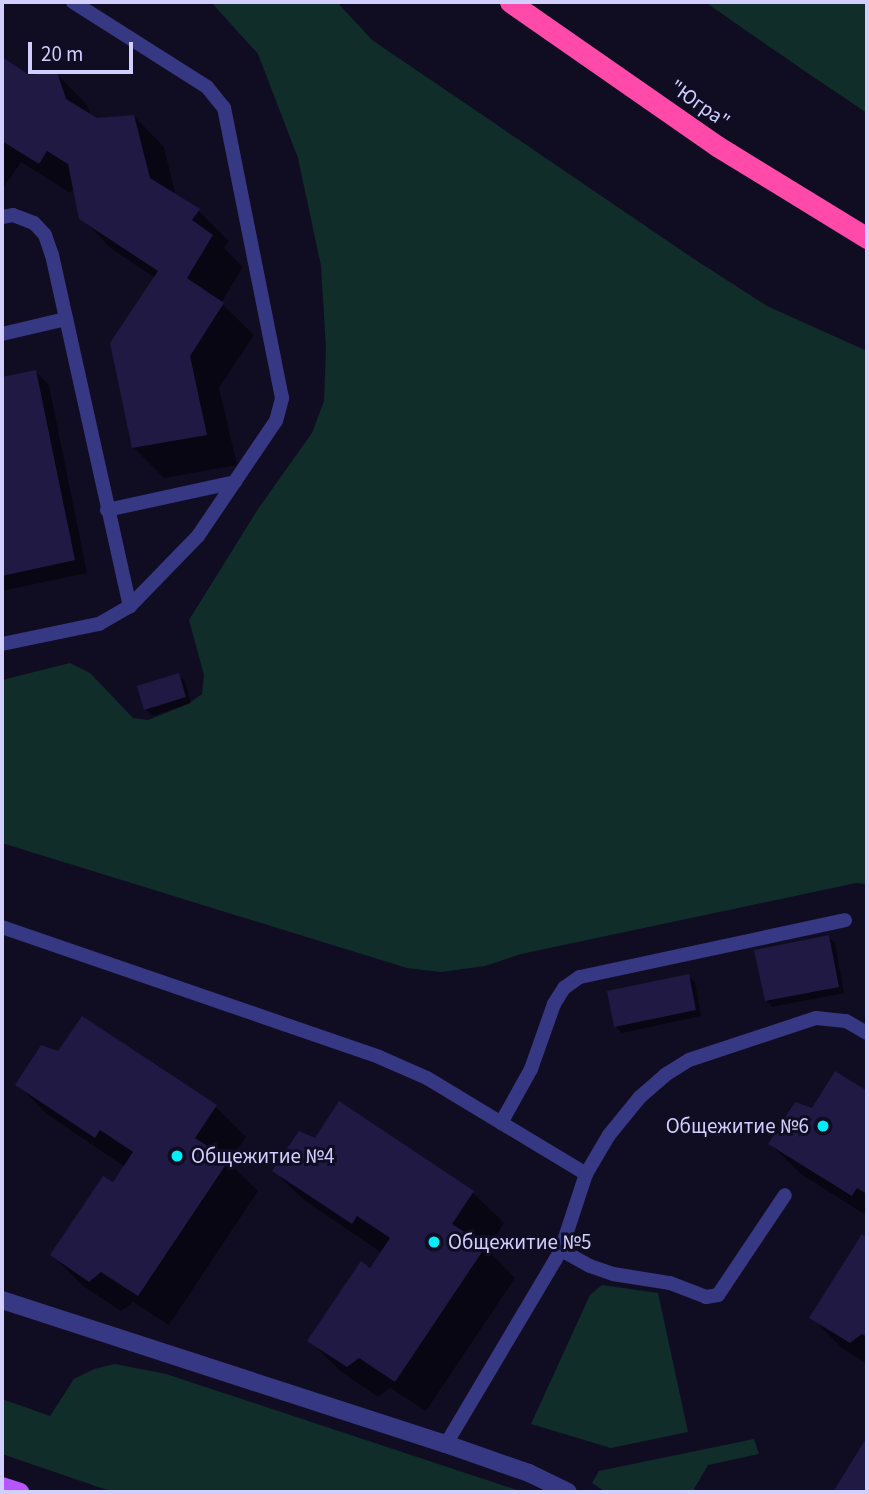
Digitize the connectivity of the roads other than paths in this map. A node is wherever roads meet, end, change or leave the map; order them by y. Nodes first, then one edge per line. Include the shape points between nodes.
1 (73, 2) edge
2 (510, 2) edge
3 (2, 217) edge
4 (867, 239) edge
5 (66, 319) junction
6 (2, 334) edge
7 (235, 482) junction
8 (107, 510) junction
9 (130, 606) junction
10 (2, 644) edge
11 (845, 920) dead end
12 (2, 928) edge
13 (867, 1033) edge
14 (501, 1123) junction
15 (586, 1174) junction
16 (785, 1195) dead end
17 (561, 1251) junction
18 (2, 1300) edge
19 (446, 1444) junction
20 (2, 1486) edge
21 (20, 1492) edge
22 (568, 1492) edge

1 - 7 lane via 207,87 224,108 282,398 276,421
2 - 4 highway, "Югра" via 717,146
3 - 5 lane via 13,215 34,223 45,235
5 - 6 lane
5 - 8 lane
7 - 8 lane
7 - 9 lane via 198,536
8 - 9 lane
9 - 10 lane via 99,624
11 - 14 lane via 580,977 564,988 554,1004 531,1069
12 - 14 lane via 379,1057 427,1078
13 - 15 lane via 846,1021 816,1018 689,1060 640,1097 609,1135
14 - 15 lane
15 - 17 lane
16 - 17 lane via 718,1295 706,1297 670,1283 606,1272
17 - 19 lane
18 - 19 street
19 - 22 street
20 - 21 main road

